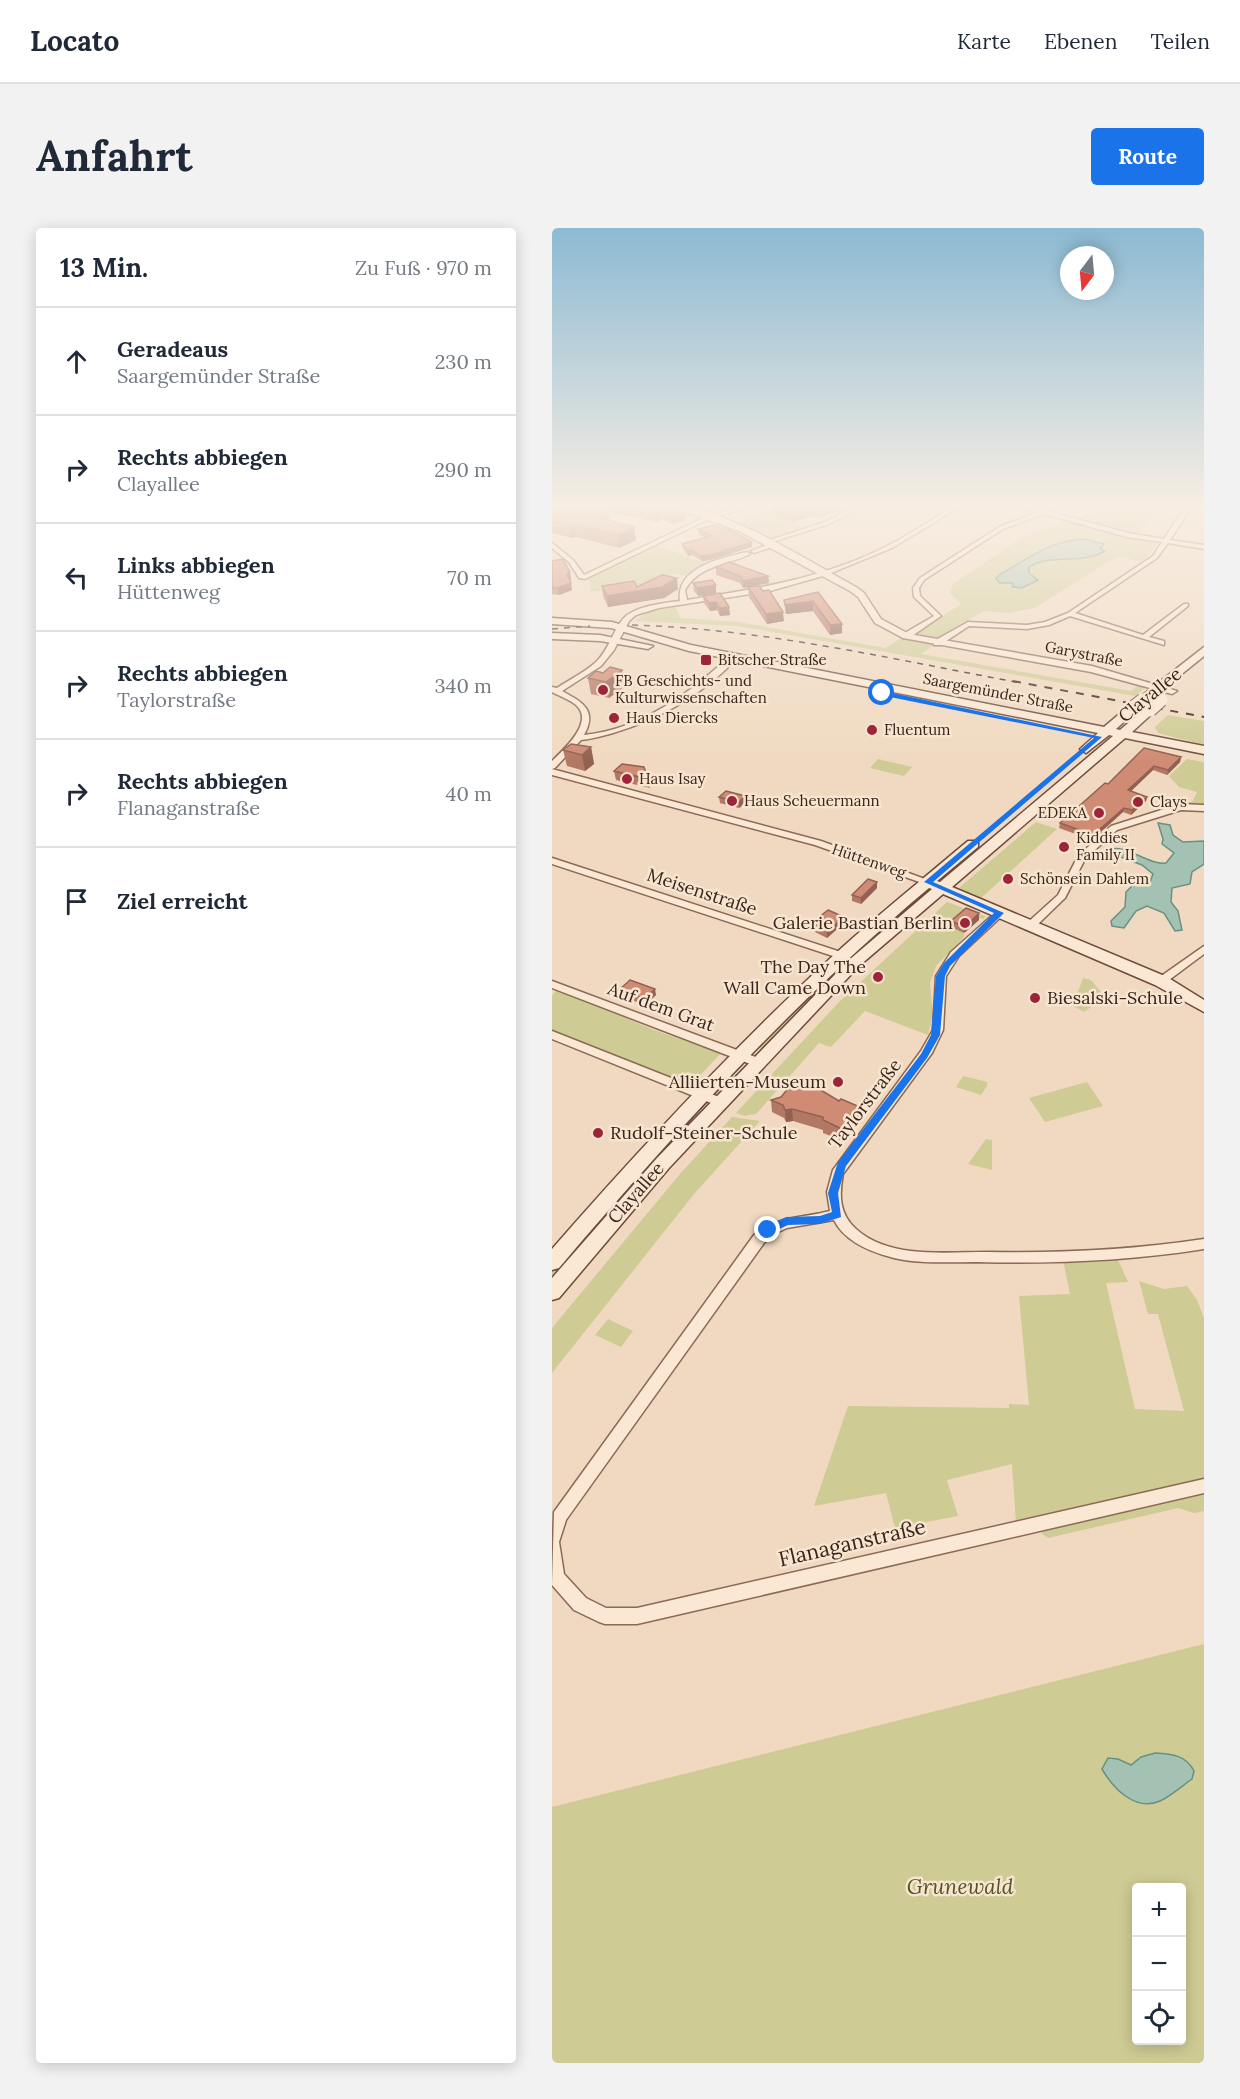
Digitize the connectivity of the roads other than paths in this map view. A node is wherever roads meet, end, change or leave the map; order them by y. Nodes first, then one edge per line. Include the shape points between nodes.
1 (682, 591) edge
2 (760, 591) edge
3 (854, 591) edge
4 (916, 591) edge
5 (1106, 591) edge
6 (684, 603) junction
7 (1186, 605) dead end
8 (1070, 614) junction
9 (552, 621) edge
10 (621, 627) junction
11 (552, 636) edge
12 (906, 636) junction
13 (1145, 637) junction
14 (615, 640) junction
15 (937, 643) junction
16 (1161, 643) dead end
17 (1204, 650) edge
18 (731, 660) junction
19 (1204, 664) edge
20 (1158, 687) junction
21 (555, 690) edge
22 (1172, 691) junction
23 (1110, 736) junction
24 (578, 737) junction
25 (1204, 750) edge
26 (1204, 757) edge
27 (552, 766) edge
28 (552, 772) edge
29 (1204, 808) edge
30 (552, 861) edge
31 (934, 885) junction
32 (1000, 913) junction
33 (1030, 925) junction
34 (1204, 949) edge
35 (843, 956) junction
36 (1161, 981) junction
37 (552, 985) edge
38 (1204, 1007) edge
39 (552, 1035) edge
40 (749, 1059) junction
41 (712, 1098) junction
42 (837, 1214) junction
43 (1204, 1244) edge
44 (552, 1262) edge
45 (552, 1292) edge
46 (1204, 1486) edge
47 (552, 1542) edge

1 - 6 street
2 - 6 street
3 - 12 street, Garystraße via 878,621
4 - 12 street via 917,597 938,616
5 - 8 street
6 - 10 street via 642,610
7 - 13 street
8 - 13 street
8 - 15 street via 1054,622 1027,627 968,624
9 - 10 main road, Saargemünder Straße
10 - 14 street
10 - 18 main road, Saargemünder Straße
11 - 14 main road, Saargemünder Straße
12 - 15 street, Garystraße
13 - 16 street
14 - 18 main road, Saargemünder Straße
14 - 21 street via 592,670
15 - 20 street, Garystraße via 1092,669
17 - 20 main road, Clayallee
18 - 23 main road, Saargemünder Straße
18 - 24 street via 673,707 618,729
19 - 22 main road, Clayallee
20 - 22 street, Garystraße
20 - 23 main road, Clayallee, bridge via 1134,707
21 - 24 street via 577,701 584,710 586,722
22 - 23 main road, Clayallee, bridge
23 - 25 main road
23 - 26 main road
23 - 31 main road, Clayallee
24 - 27 street
28 - 31 street, Hüttenweg via 818,843
29 - 33 street via 1180,807 1113,828 1082,858 1062,896
30 - 35 street, Meisenstraße
31 - 32 main road, Hüttenweg
31 - 35 main road, Clayallee
31 - 40 main road, Clayallee
32 - 33 main road, Hüttenweg
32 - 42 street, Taylorstraße via 946,965 941,976 936,1035 842,1165 833,1193
33 - 36 main road, Hüttenweg
34 - 36 street
35 - 40 main road, Clayallee
36 - 38 main road, Hüttenweg
37 - 40 street, Auf dem Grat
39 - 41 street
40 - 41 main road, Clayallee
41 - 44 main road, Clayallee
41 - 45 main road, Clayallee
42 - 43 street via 844,1226 864,1242 911,1256 1034,1256
42 - 47 street, Flanaganstraße via 820,1220 786,1221 759,1239 559,1516
46 - 47 street, Flanaganstraße via 637,1616 605,1616 580,1604 556,1577

